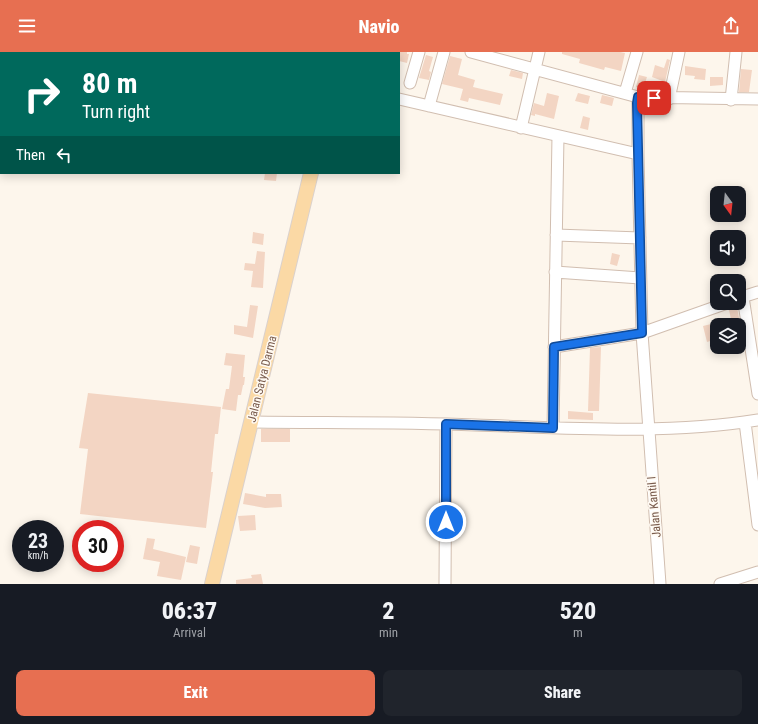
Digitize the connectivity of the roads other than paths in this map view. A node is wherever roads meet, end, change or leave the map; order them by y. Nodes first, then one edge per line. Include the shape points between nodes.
1 (419, 52) edge
2 (444, 52) edge
3 (471, 52) edge
4 (539, 52) edge
5 (637, 52) edge
6 (679, 52) edge
7 (736, 52) edge
8 (535, 68) junction
9 (410, 83) dead end
10 (625, 93) junction
11 (638, 97) junction
12 (400, 99) edge
13 (669, 99) junction
14 (758, 99) edge
15 (731, 100) junction
16 (429, 106) junction
17 (521, 128) junction
18 (558, 136) junction
19 (638, 154) junction
20 (311, 174) edge
21 (556, 235) junction
22 (640, 238) junction
23 (555, 272) junction
24 (640, 278) junction
25 (758, 292) edge
26 (746, 296) edge
27 (710, 309) edge
28 (745, 310) edge
29 (642, 333) junction
30 (754, 337) edge
31 (554, 347) junction
32 (758, 394) edge
33 (758, 420) edge
34 (251, 422) junction
35 (745, 422) junction
36 (446, 424) junction
37 (553, 428) junction
38 (648, 430) junction
39 (758, 525) edge
40 (758, 572) edge
41 (212, 584) edge
42 (445, 584) edge
43 (660, 584) edge
44 (720, 584) edge

1 - 9 street
2 - 16 street
3 - 8 street
4 - 8 street
5 - 10 street
6 - 13 street
7 - 15 street
8 - 10 street
8 - 17 street
10 - 11 street
11 - 13 street
11 - 19 street, Jalan Kantil I
12 - 16 street
13 - 15 street
14 - 15 street
16 - 17 street
17 - 18 street
18 - 19 street
18 - 21 street
19 - 22 street, Jalan Kantil I
20 - 34 main road, Jalan Satya Darma
21 - 22 street
21 - 23 street
22 - 24 street, Jalan Kantil I
23 - 24 street
23 - 31 street
24 - 29 street, Jalan Kantil I
25 - 26 street
27 - 29 street
28 - 30 street
29 - 31 street
29 - 38 street, Jalan Kantil I
30 - 32 street
31 - 37 street
33 - 35 street
34 - 36 street
34 - 41 main road, Jalan Satya Darma
35 - 38 street
35 - 39 street
36 - 37 street
36 - 42 street
37 - 38 street
38 - 43 street, Jalan Kantil I
40 - 44 street

